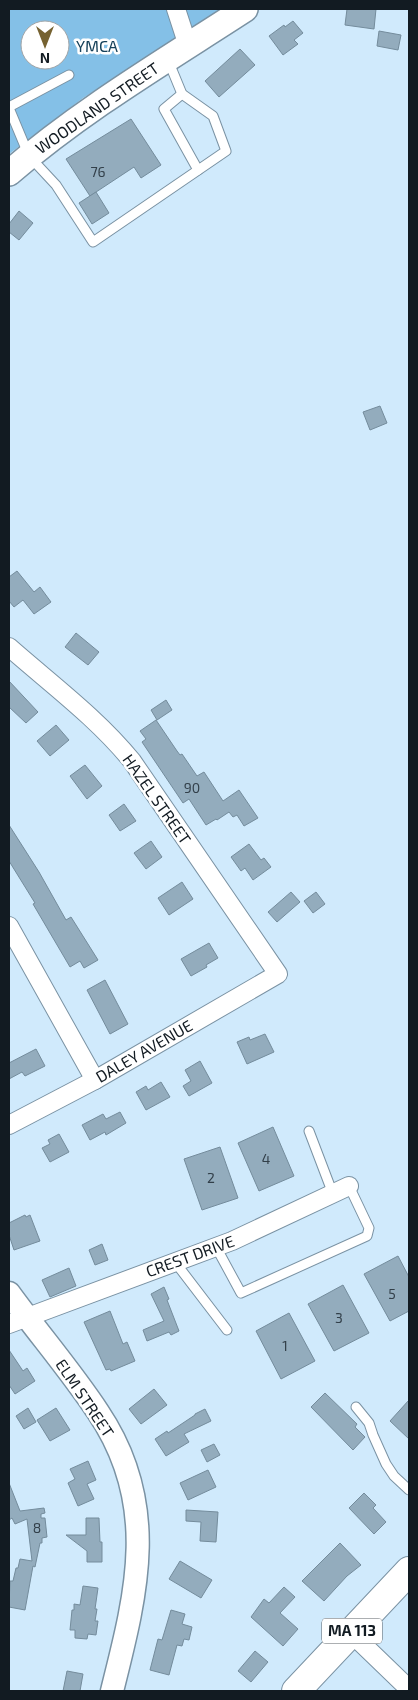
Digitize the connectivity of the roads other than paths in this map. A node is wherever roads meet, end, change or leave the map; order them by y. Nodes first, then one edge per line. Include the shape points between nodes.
1 (176, 9) edge
2 (245, 9) edge
3 (178, 52) junction
4 (69, 75) dead end
5 (182, 94) junction
6 (9, 107) edge
7 (29, 156) junction
8 (198, 170) junction
9 (9, 173) edge
10 (9, 647) edge
11 (9, 926) edge
12 (278, 974) joint
13 (95, 1080) junction
14 (9, 1125) edge
15 (309, 1131) dead end
16 (349, 1186) joint
17 (332, 1194) junction
18 (216, 1247) junction
19 (175, 1261) junction
20 (9, 1293) edge
21 (18, 1320) edge
22 (227, 1330) dead end
23 (356, 1407) dead end
24 (409, 1490) edge
25 (409, 1571) edge
26 (350, 1633) junction
27 (409, 1689) edge
28 (112, 1691) edge
29 (296, 1691) edge

1 - 3 street
2 - 3 main road, WOODLAND STREET
3 - 5 lane
3 - 7 main road, WOODLAND STREET via 109,96
4 - 6 lane
5 - 8 lane via 164,109
5 - 8 lane via 213,116 226,151
6 - 7 lane
7 - 8 lane via 56,185 93,242
7 - 9 main road, WOODLAND STREET
10 - 12 street, HAZEL STREET via 117,742
11 - 13 street
12 - 13 street, DALEY AVENUE
13 - 14 street, DALEY AVENUE
15 - 17 lane
16 - 17 street, CREST DRIVE
16 - 18 lane via 369,1228 367,1236 241,1293
17 - 18 street, CREST DRIVE
18 - 19 street, CREST DRIVE
19 - 21 street, CREST DRIVE
19 - 22 lane
20 - 21 street, ELM STREET
21 - 28 street, ELM STREET via 98,1412 122,1459 132,1490 137,1514 137,1574
23 - 24 lane via 370,1423 386,1464
25 - 26 main road, MA 113
26 - 27 street
26 - 29 main road, MA 113

